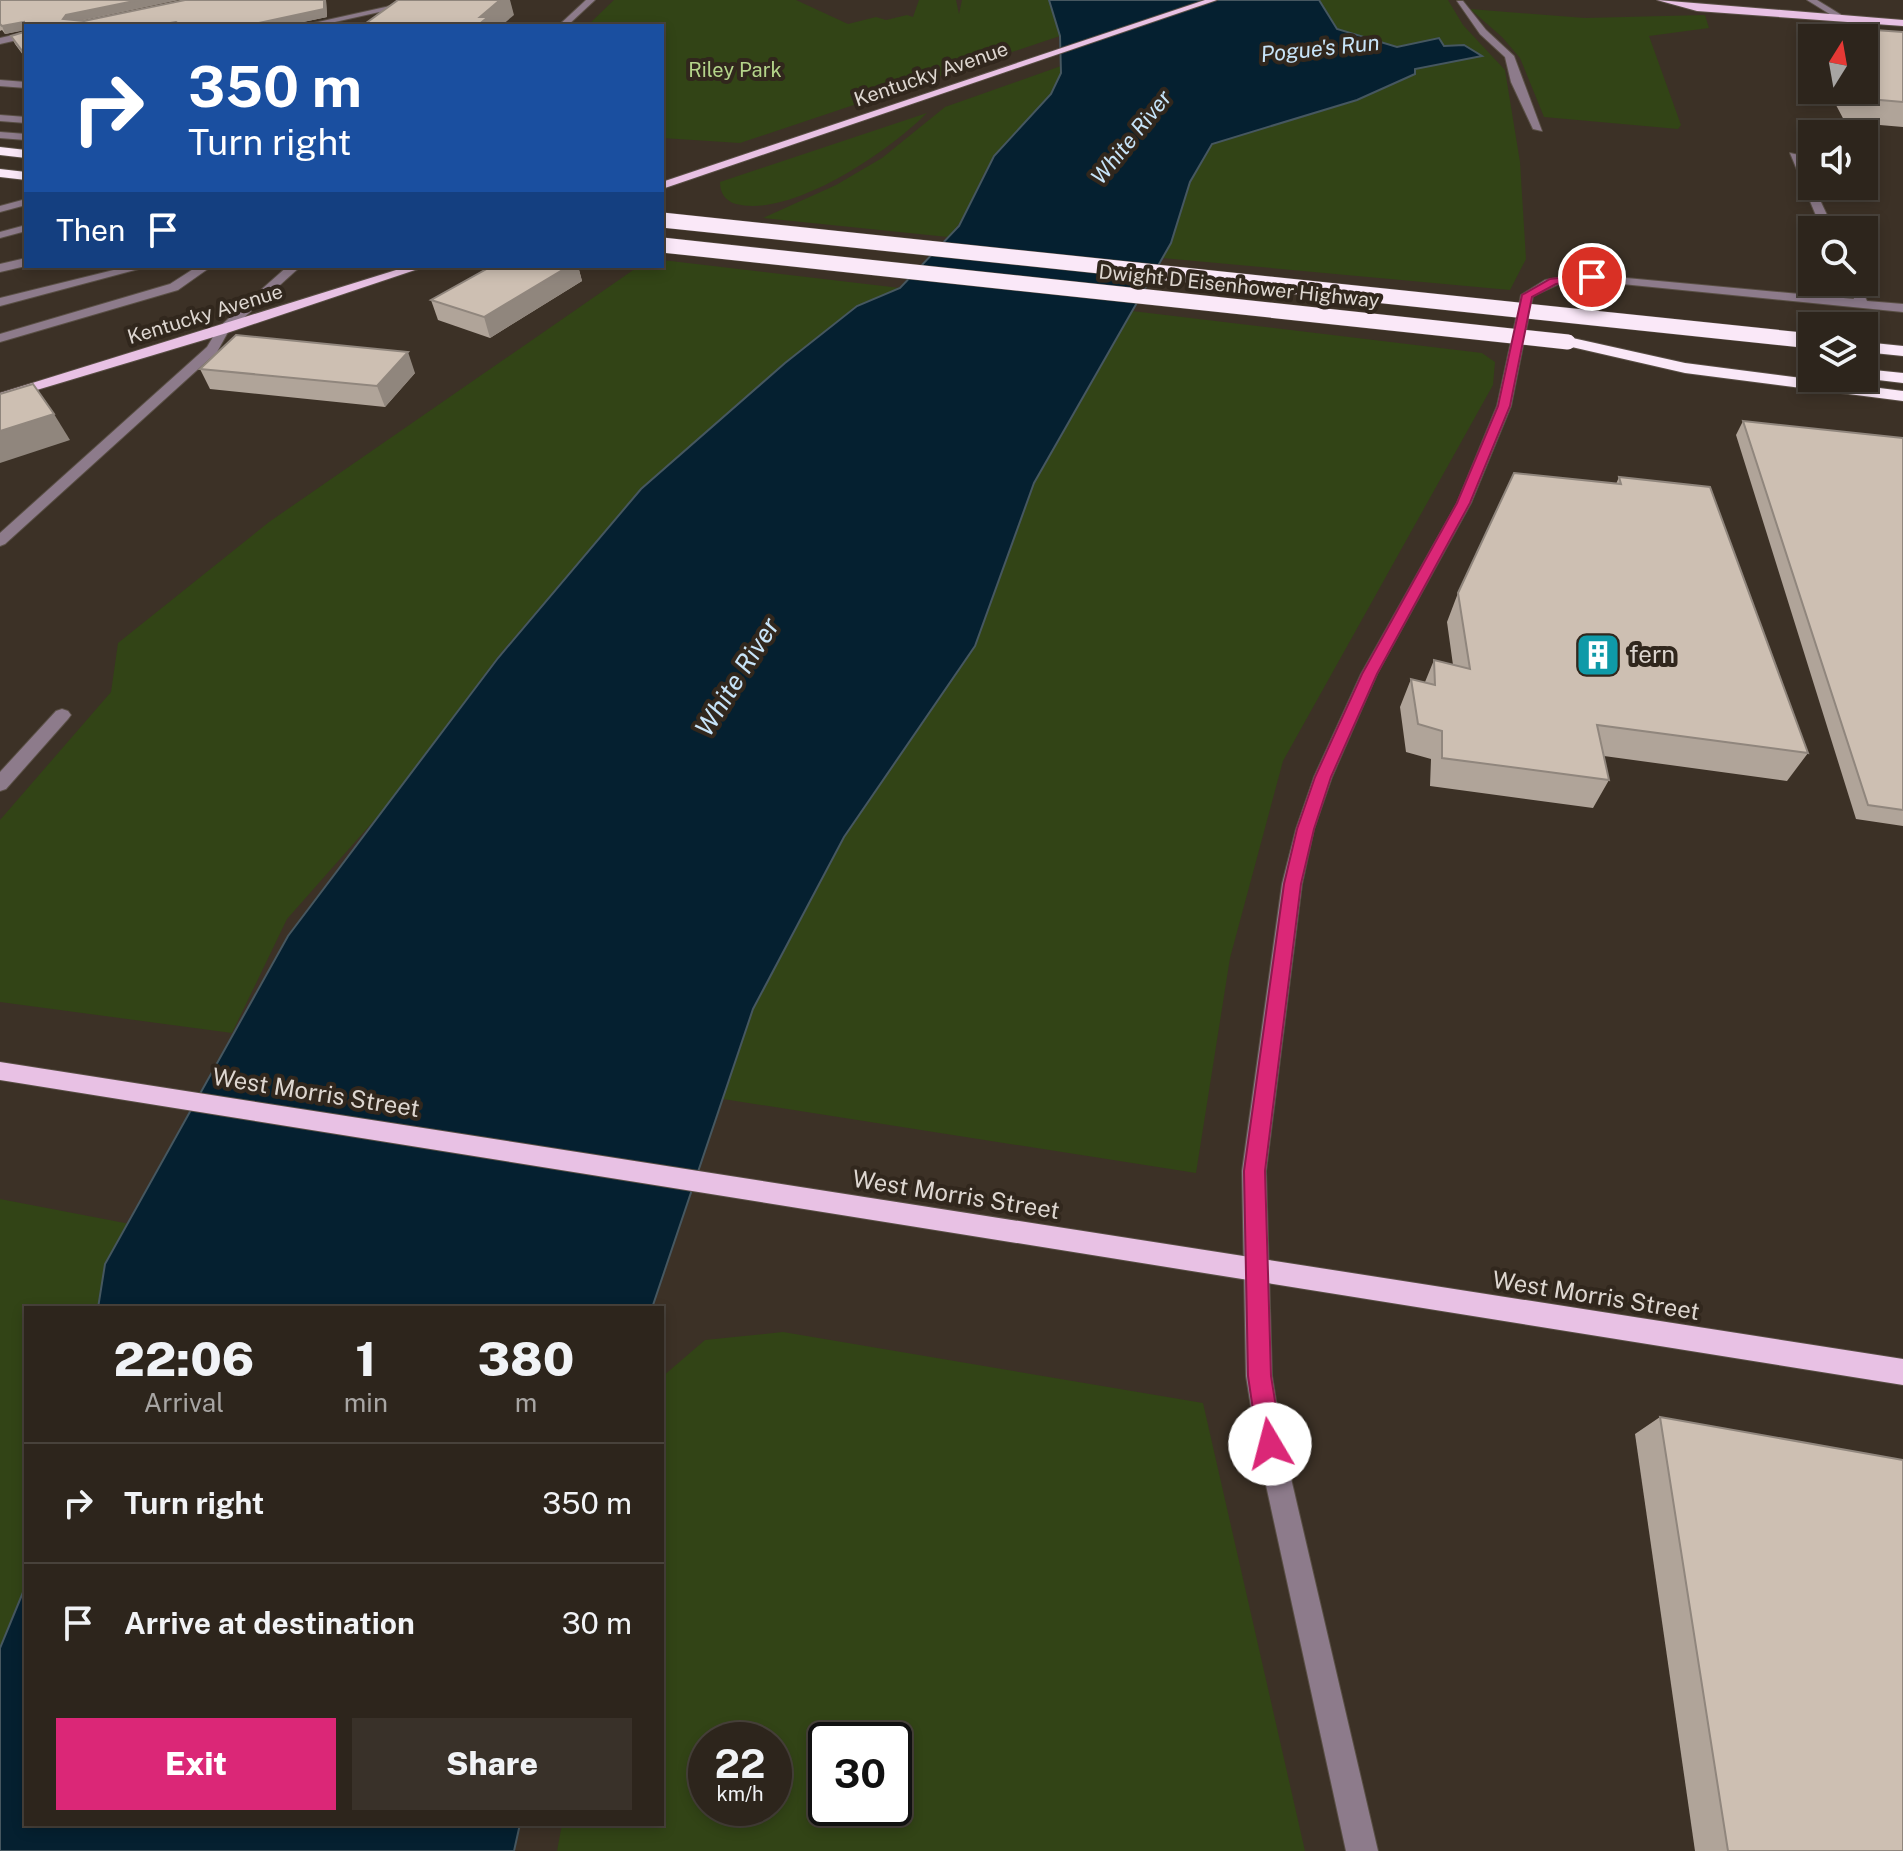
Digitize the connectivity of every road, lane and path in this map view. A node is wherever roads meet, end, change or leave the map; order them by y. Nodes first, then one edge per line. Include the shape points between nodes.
1 (429, 0) edge
2 (591, 0) edge
3 (1213, 0) edge
4 (1661, 0) edge
5 (1811, 0) edge
6 (1460, 3) dead end
7 (1844, 19) junction
8 (1903, 23) edge
9 (314, 24) edge
10 (564, 24) edge
11 (24, 35) edge
12 (0, 41) edge
13 (0, 83) edge
14 (24, 85) edge
15 (0, 118) edge
16 (24, 120) edge
17 (1538, 129) dead end
18 (0, 135) edge
19 (24, 137) edge
20 (0, 151) edge
21 (24, 154) edge
22 (1794, 155) dead end
23 (0, 173) edge
24 (24, 176) edge
25 (664, 185) edge
26 (13, 194) dead end
27 (24, 195) edge
28 (24, 203) edge
29 (0, 209) edge
30 (1822, 216) edge
31 (664, 220) edge
32 (24, 229) edge
33 (0, 235) edge
34 (664, 245) edge
35 (24, 262) edge
36 (0, 268) edge
37 (136, 268) edge
38 (203, 268) edge
39 (293, 268) edge
40 (412, 268) edge
41 (1305, 286) junction
42 (1858, 296) edge
43 (0, 302) edge
44 (1862, 304) junction
45 (1903, 308) edge
46 (1798, 327) edge
47 (223, 330) junction
48 (1878, 334) edge
49 (1903, 336) edge
50 (0, 338) edge
51 (1798, 339) edge
52 (1568, 342) junction
53 (1878, 348) edge
54 (1903, 351) edge
55 (1798, 367) edge
56 (1878, 375) edge
57 (1903, 378) edge
58 (1903, 396) edge
59 (0, 397) edge
60 (0, 541) edge
61 (62, 715) dead end
62 (0, 784) edge
63 (0, 1071) edge
64 (1255, 1272) junction
65 (1903, 1372) edge
66 (1362, 1851) edge

1 - 9 street
2 - 10 street
3 - 25 main road, Kentucky Avenue
4 - 7 main road via 1697,8
5 - 7 street
6 - 17 street via 1509,56
7 - 8 main road
11 - 12 street
13 - 14 street
15 - 16 street
18 - 19 street
20 - 21 highway
22 - 30 street
23 - 24 highway
26 - 27 street
28 - 29 street
31 - 41 highway, Dwight D Eisenhower Highway, bridge
32 - 33 street
34 - 52 highway, Dwight D Eisenhower Highway, bridge
35 - 36 street
37 - 43 street
38 - 50 street via 174,287
39 - 47 street
40 - 47 main road, Kentucky Avenue
41 - 46 highway, bridge
41 - 51 highway, Dwight D Eisenhower Highway, bridge
42 - 44 street
44 - 45 street
44 - 64 street via 1592,277 1554,281 1527,295 1504,406 1464,503 1369,674 1305,829 1292,884 1254,1171
47 - 59 main road, Kentucky Avenue
47 - 60 street via 212,349
48 - 49 highway
52 - 55 highway, Dwight D Eisenhower Highway
52 - 58 highway via 1685,368
53 - 54 highway
56 - 57 highway
61 - 62 street
63 - 64 main road, West Morris Street
64 - 65 main road, West Morris Street
64 - 66 street via 1259,1376 1270,1444

